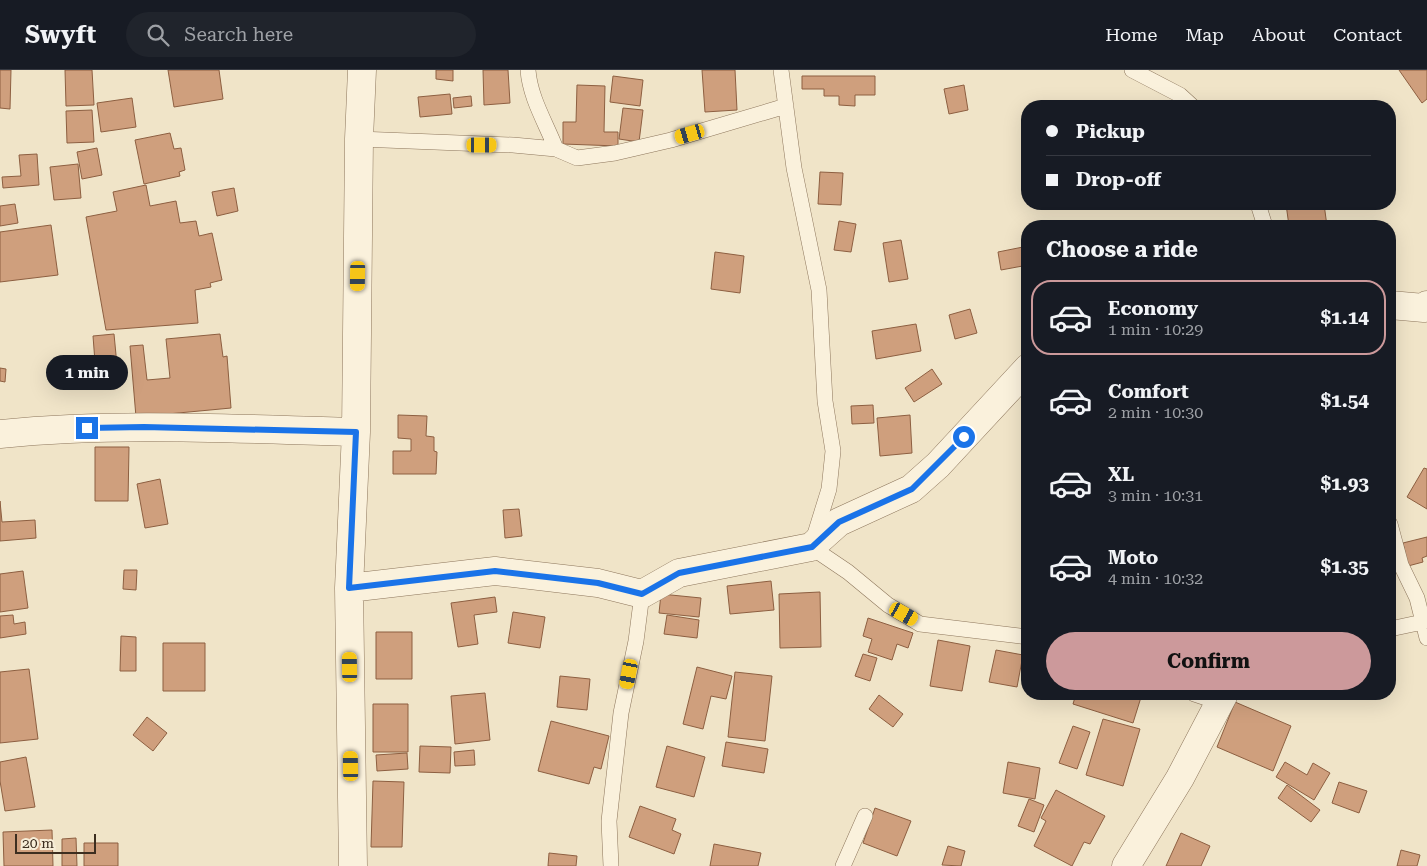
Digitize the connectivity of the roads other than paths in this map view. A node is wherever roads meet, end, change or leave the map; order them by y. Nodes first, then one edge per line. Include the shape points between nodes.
1 (362, 70) edge
2 (528, 70) edge
3 (781, 70) edge
4 (1132, 70) edge
5 (1185, 100) edge
6 (786, 106) junction
7 (359, 139) junction
8 (556, 149) junction
9 (1427, 305) edge
10 (1396, 306) edge
11 (1021, 376) edge
12 (356, 432) junction
13 (0, 434) edge
14 (1396, 546) edge
15 (812, 547) junction
16 (349, 588) junction
17 (642, 594) junction
18 (1425, 622) edge
19 (1396, 628) edge
20 (1021, 636) edge
21 (1427, 638) edge
22 (1210, 700) edge
23 (865, 816) dead end
24 (353, 866) edge
25 (611, 866) edge
26 (843, 866) edge
27 (1126, 866) edge

1 - 7 street
2 - 8 lane via 537,106
3 - 6 lane
4 - 5 lane
6 - 8 lane via 615,153 577,158
6 - 15 lane via 804,224 819,290 825,401 833,451 829,490
7 - 8 lane
7 - 12 street
9 - 10 street via 1424,308
11 - 15 street via 912,489 839,522
12 - 13 street via 144,427 49,429
12 - 16 street
14 - 18 lane
15 - 17 street via 679,573
15 - 20 lane via 888,605 920,624
16 - 17 street via 495,571 598,583
16 - 24 street
17 - 25 lane via 621,713 609,821
18 - 19 lane
18 - 21 lane
22 - 27 street via 1180,778
23 - 26 lane

